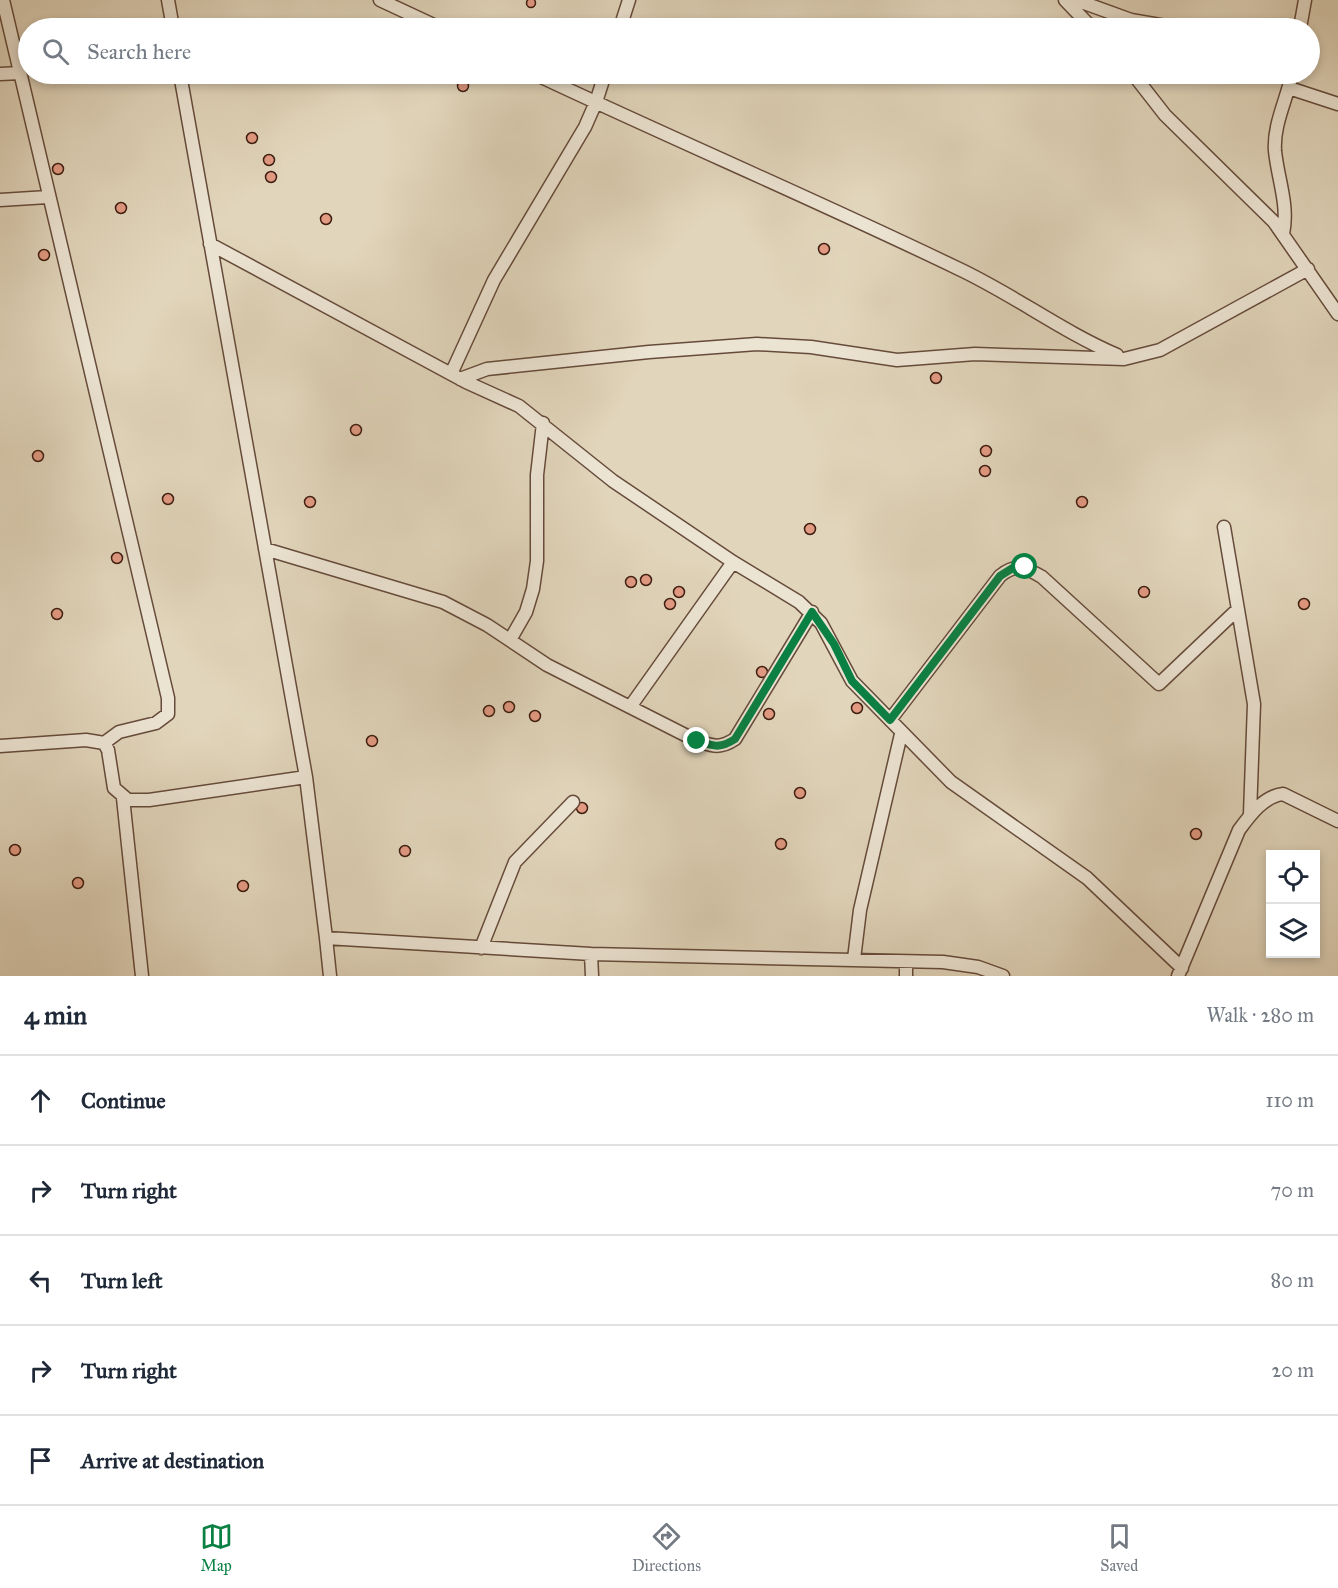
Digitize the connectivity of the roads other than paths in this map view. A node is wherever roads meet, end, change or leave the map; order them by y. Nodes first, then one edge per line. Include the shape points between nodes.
1 (3, 0) edge
2 (168, 0) edge
3 (380, 0) edge
4 (629, 0) edge
5 (1065, 0) edge
6 (1076, 0) edge
7 (1305, 0) edge
8 (171, 18) edge
9 (419, 18) edge
10 (623, 18) edge
11 (1082, 18) edge
12 (1126, 18) edge
13 (1302, 18) edge
14 (18, 65) edge
15 (0, 74) edge
16 (18, 74) edge
17 (22, 84) edge
18 (182, 84) edge
19 (557, 84) edge
20 (602, 84) edge
21 (1141, 84) edge
22 (1290, 84) edge
23 (1289, 88) junction
24 (596, 102) junction
25 (1338, 104) edge
26 (48, 197) junction
27 (0, 200) edge
28 (1283, 234) junction
29 (210, 244) junction
30 (1308, 269) junction
31 (1338, 314) edge
32 (1124, 359) junction
33 (455, 376) junction
34 (543, 423) junction
35 (1224, 527) dead end
36 (265, 549) junction
37 (733, 562) junction
38 (1238, 609) junction
39 (812, 612) junction
40 (510, 640) junction
41 (630, 707) junction
42 (890, 720) junction
43 (901, 734) junction
44 (104, 743) junction
45 (0, 746) edge
46 (306, 777) junction
47 (123, 798) junction
48 (573, 802) dead end
49 (1250, 814) junction
50 (1338, 821) edge
51 (326, 938) junction
52 (481, 948) junction
53 (591, 954) junction
54 (854, 960) junction
55 (906, 962) junction
56 (1180, 972) edge
57 (142, 976) edge
58 (330, 976) edge
59 (592, 976) edge
60 (906, 976) edge
61 (1003, 976) edge

1 - 14 street
2 - 8 street
3 - 9 street
4 - 10 street
5 - 11 street
6 - 12 street
7 - 13 street
15 - 16 street
17 - 26 street
18 - 29 street
19 - 24 street
20 - 24 street
21 - 28 street via 1165,115
22 - 23 street
23 - 25 street
23 - 28 street via 1275,137 1285,202
24 - 32 street via 959,268 1085,341
24 - 33 street via 494,280
26 - 27 street
26 - 44 street via 170,708 162,720 119,732
28 - 30 street
29 - 33 street
29 - 36 street
30 - 31 street
30 - 32 street via 1160,350
32 - 33 street via 975,354 897,360 811,347 758,344 487,369
33 - 34 street via 519,406
34 - 37 street via 612,481
34 - 40 street via 533,589 526,612
35 - 38 street
36 - 40 street via 443,602
36 - 46 street
37 - 39 street
37 - 41 street
38 - 42 street via 1159,684 1042,577 1016,566 1000,576
38 - 49 street via 1254,704
39 - 41 street via 735,739 724,747 697,741
39 - 42 street via 852,681
40 - 41 street via 547,665
42 - 43 street
43 - 54 street via 860,910
43 - 56 street via 951,782 1087,878
44 - 45 street via 86,740
44 - 47 street via 114,788
46 - 47 street via 149,800
46 - 51 street
47 - 57 street
48 - 52 street via 515,862
49 - 50 street via 1274,794 1283,794
49 - 56 street via 1239,830
51 - 52 street
51 - 58 street
52 - 53 street
53 - 54 street
53 - 59 street
54 - 55 street
55 - 60 street
55 - 61 street via 978,967

